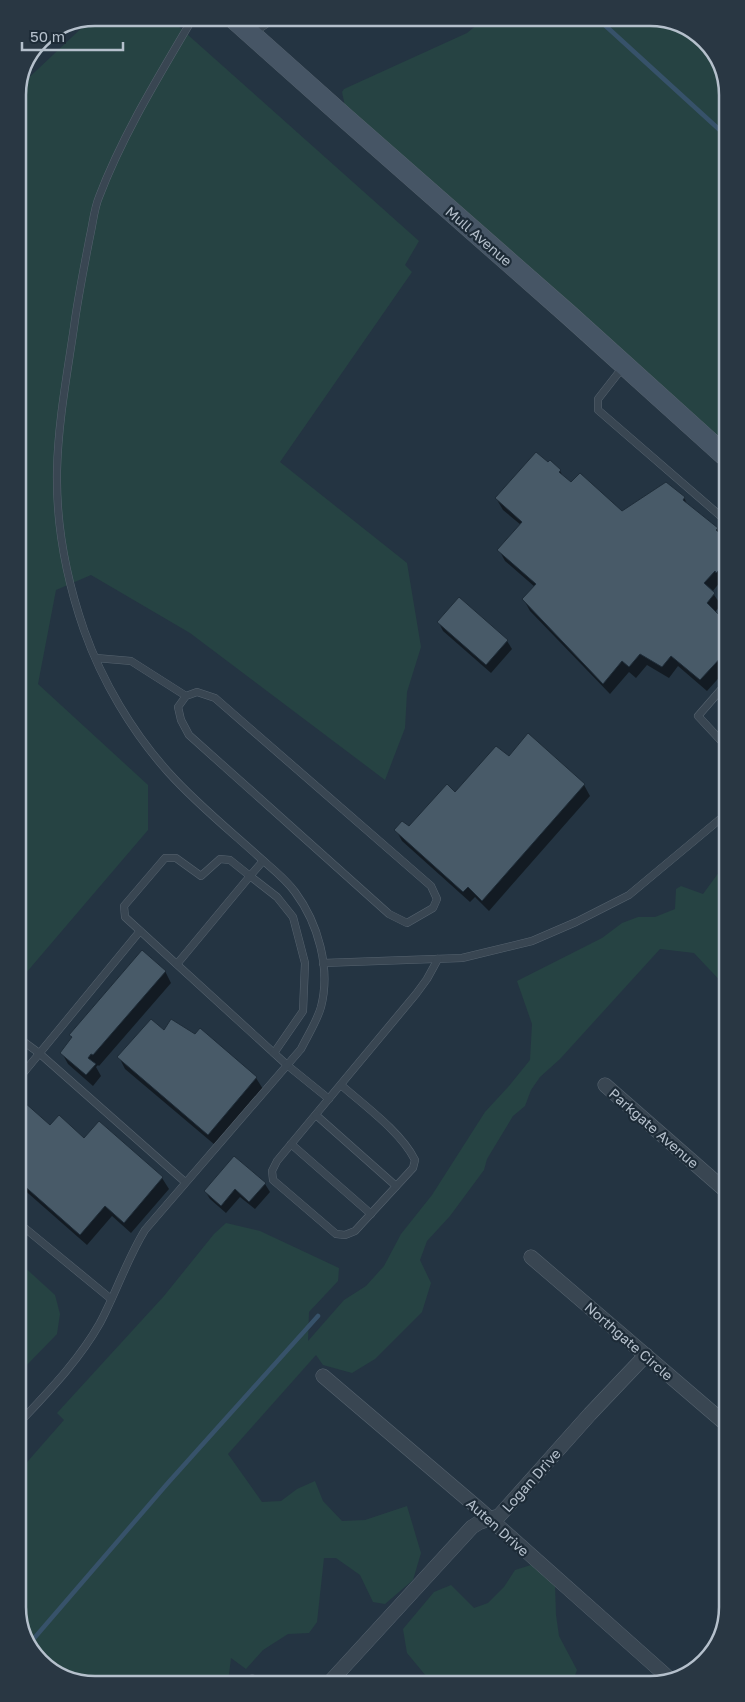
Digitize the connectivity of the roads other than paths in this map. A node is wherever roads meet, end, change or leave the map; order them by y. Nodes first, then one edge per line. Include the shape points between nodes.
1 (187, 26) edge
2 (242, 26) edge
3 (264, 26) edge
4 (252, 34) junction
5 (625, 365) junction
6 (719, 450) edge
7 (719, 515) edge
8 (96, 658) junction
9 (719, 692) edge
10 (186, 696) junction
11 (719, 739) edge
12 (719, 820) edge
13 (263, 861) junction
14 (250, 876) junction
15 (140, 930) junction
16 (438, 959) junction
17 (323, 963) junction
18 (177, 964) junction
19 (26, 1043) edge
20 (39, 1053) junction
21 (274, 1053) junction
22 (287, 1065) junction
23 (26, 1069) edge
24 (341, 1085) junction
25 (605, 1085) dead end
26 (329, 1099) junction
27 (316, 1115) junction
28 (291, 1144) junction
29 (185, 1182) junction
30 (396, 1186) junction
31 (719, 1186) edge
32 (370, 1214) junction
33 (26, 1229) edge
34 (531, 1257) dead end
35 (111, 1299) junction
36 (646, 1355) junction
37 (323, 1376) dead end
38 (26, 1416) edge
39 (719, 1418) edge
40 (490, 1520) junction
41 (664, 1674) edge
42 (335, 1676) edge

1 - 8 lane via 109,172 98,201 78,293 60,429 58,502 65,563 84,630
2 - 4 street, Mull Avenue
3 - 4 lane
4 - 5 street, Mull Avenue
5 - 6 street, Mull Avenue
5 - 7 lane via 598,399 598,410
8 - 10 lane via 131,661
8 - 13 lane via 104,677 148,748 189,794
9 - 11 lane via 698,716
10 - 10 lane via 197,692 215,698 431,886 438,899 434,908 407,923 389,914 189,735 178,707
12 - 16 lane via 629,895 576,922 532,941 462,958
13 - 14 lane
13 - 17 lane via 295,892 314,923
14 - 15 lane via 230,860 220,859 201,876 176,858 165,858 124,906 125,917
14 - 18 lane
14 - 21 lane via 277,897 293,917 305,963 303,1011
15 - 18 lane
15 - 20 lane
16 - 17 lane
16 - 24 lane via 416,994
17 - 22 lane via 321,1006 301,1049
18 - 21 lane
19 - 20 lane
20 - 23 lane
20 - 29 lane
21 - 22 lane
22 - 26 lane
22 - 29 lane
24 - 26 lane
24 - 30 lane via 409,1148 415,1160 413,1168
25 - 31 street, Parkgate Avenue
26 - 27 lane
27 - 28 lane
27 - 30 lane
28 - 32 lane
28 - 32 lane via 277,1161 272,1171 273,1180 336,1234 355,1231
29 - 35 lane via 138,1241
30 - 32 lane
33 - 35 lane
34 - 36 street, Northgate Circle
35 - 38 lane via 70,1368
36 - 39 street, Northgate Circle
36 - 40 street, Logan Drive via 499,1516
37 - 40 street, Auten Drive
40 - 41 street, Auten Drive
40 - 42 street, Logan Drive via 472,1528

